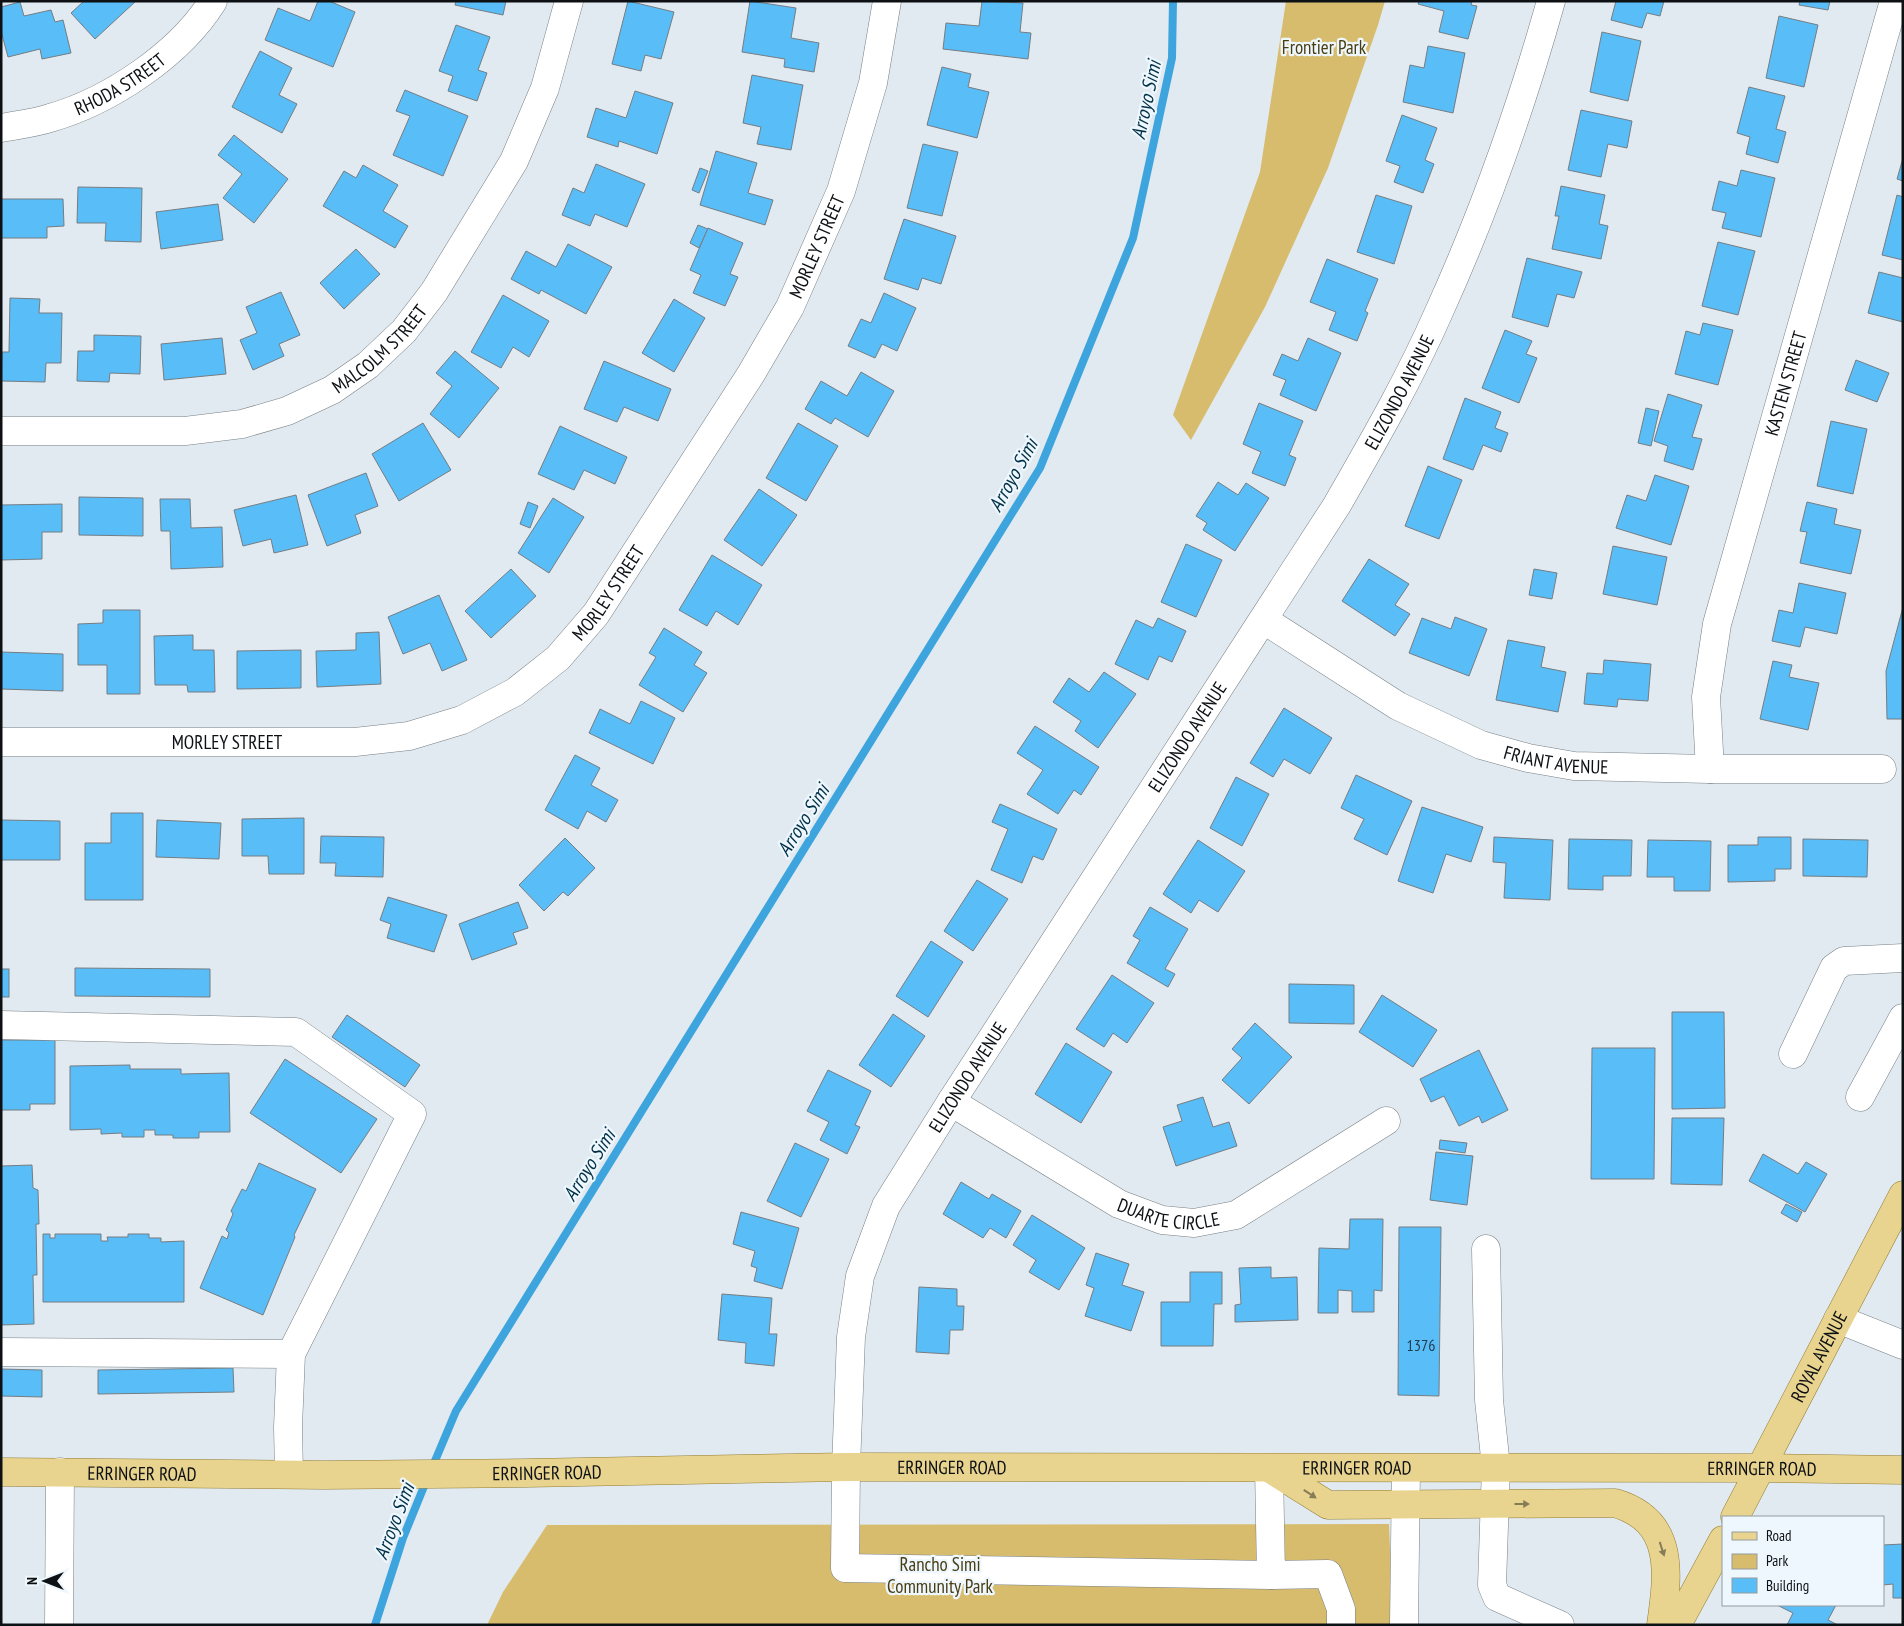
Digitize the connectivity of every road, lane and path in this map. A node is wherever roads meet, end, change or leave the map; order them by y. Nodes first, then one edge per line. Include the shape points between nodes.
1 (213, 1) edge
2 (569, 1) edge
3 (887, 1) edge
4 (1551, 1) edge
5 (1894, 1) edge
6 (1, 128) edge
7 (1, 431) edge
8 (1264, 620) junction
9 (1, 742) edge
10 (1710, 769) junction
11 (1882, 769) dead end
12 (1903, 958) edge
13 (1903, 1018) edge
14 (1, 1025) edge
15 (1793, 1054) dead end
16 (1860, 1097) dead end
17 (951, 1102) junction
18 (1386, 1121) dead end
19 (1903, 1194) edge
20 (1895, 1228) edge
21 (1486, 1249) dead end
22 (1838, 1319) junction
23 (1903, 1345) edge
24 (1, 1352) edge
25 (291, 1354) junction
26 (846, 1467) junction
27 (1496, 1467) junction
28 (1269, 1468) junction
29 (1406, 1468) junction
30 (1762, 1468) junction
31 (1903, 1470) edge
32 (1, 1472) edge
33 (60, 1472) junction
34 (289, 1474) junction
35 (1494, 1504) junction
36 (1406, 1505) junction
37 (1736, 1516) edge
38 (1722, 1542) edge
39 (1271, 1575) junction
40 (59, 1625) edge
41 (1341, 1625) edge
42 (1404, 1625) edge
43 (1560, 1625) edge
44 (1661, 1625) edge
45 (1677, 1625) edge

1 - 6 street, RHODA STREET via 175,46 140,75 91,103 50,118
2 - 7 street, MALCOLM STREET via 545,88 514,161 434,292 404,331 368,365 332,390 288,411 242,424 185,431
3 - 9 street, MORLEY STREET via 873,83 841,191 790,307 751,374 596,614 558,658 515,692 462,720 409,736 355,742
4 - 8 street, ELIZONDO AVENUE via 1485,203 1438,315 1389,414 1347,488
5 - 10 street, KASTEN STREET via 1717,624 1706,697
8 - 10 street, FRIANT AVENUE via 1398,706 1481,745 1574,766
8 - 17 street, ELIZONDO AVENUE
10 - 11 street, FRIANT AVENUE
12 - 15 street via 1844,961 1834,968
13 - 16 street
14 - 25 street via 296,1032 412,1114
17 - 18 street, DUARTE CIRCLE via 1119,1204 1162,1220 1194,1223 1236,1215
17 - 26 street, ELIZONDO AVENUE via 886,1206 860,1276 851,1337
19 - 20 main road, ROYAL AVENUE
20 - 22 main road, ROYAL AVENUE
21 - 27 street via 1489,1400
22 - 23 street
22 - 30 main road, ROYAL AVENUE
24 - 25 street
25 - 34 street
26 - 28 main road, ERRINGER ROAD
26 - 34 main road, ERRINGER ROAD
26 - 39 street, ELIZONDO AVENUE via 845,1568
27 - 29 main road, ERRINGER ROAD
27 - 30 main road, ERRINGER ROAD
27 - 35 street
28 - 29 main road, ERRINGER ROAD
28 -> 36 main road via 1328,1505
28 - 39 street
29 - 36 street
30 - 31 main road, ERRINGER ROAD
30 - 37 main road, ROYAL AVENUE
32 - 33 main road, ERRINGER ROAD
33 - 34 main road, ERRINGER ROAD
33 - 40 street
35 - 36 main road
35 - 43 street via 1492,1585 1497,1597
35 -> 44 main road via 1615,1504 1631,1508 1650,1523 1664,1550 1666,1587
36 - 42 street
38 - 45 main road
39 - 41 street via 1328,1574 1341,1608

